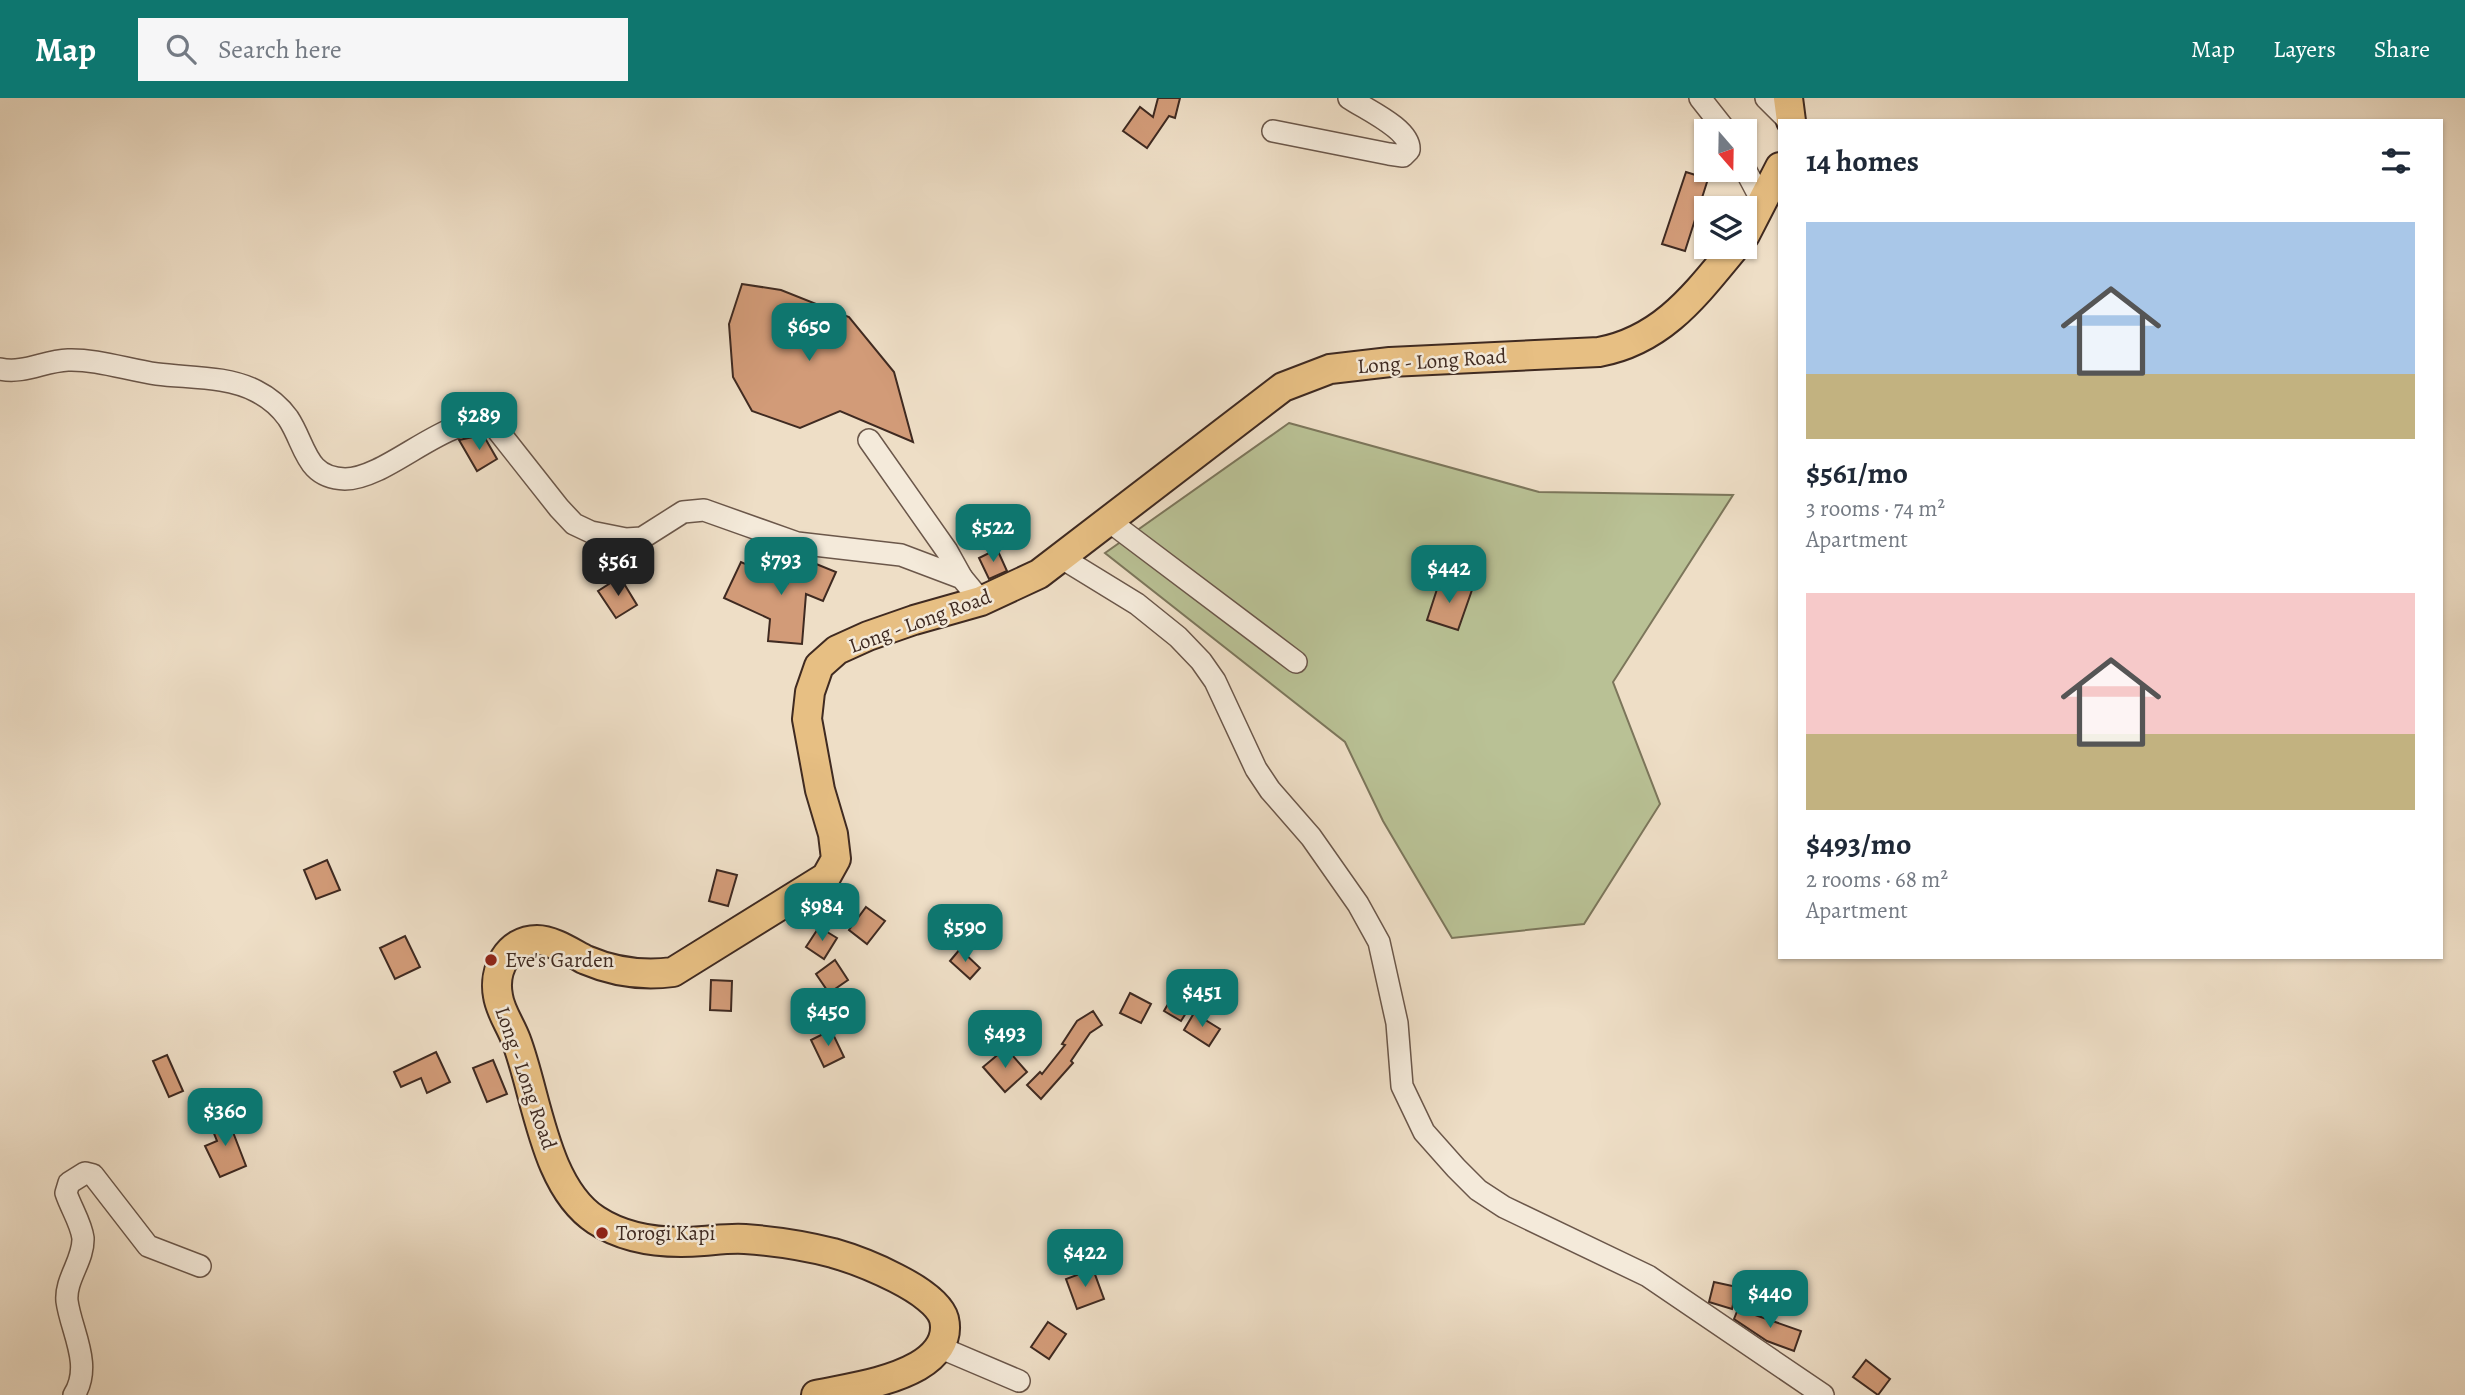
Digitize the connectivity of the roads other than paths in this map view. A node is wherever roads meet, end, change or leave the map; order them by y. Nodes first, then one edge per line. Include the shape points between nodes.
1 (1349, 98) edge
2 (1700, 98) edge
3 (1766, 98) edge
4 (1788, 98) edge
5 (1717, 119) edge
6 (1788, 119) edge
7 (1790, 119) edge
8 (1273, 131) dead end
9 (1778, 170) edge
10 (1752, 182) edge
11 (1763, 203) junction
12 (1757, 214) edge
13 (1725, 259) edge
14 (0, 369) edge
15 (869, 440) dead end
16 (1109, 522) junction
17 (1062, 558) junction
18 (962, 578) junction
19 (981, 601) junction
20 (1296, 662) dead end
21 (200, 1266) dead end
22 (939, 1347) junction
23 (1019, 1381) dead end
24 (74, 1395) edge
25 (816, 1395) edge
26 (1823, 1395) edge

1 - 8 street via 1395,127 1407,138 1409,150 1403,156
2 - 5 street
3 - 6 street
4 - 7 main road
9 - 11 main road
10 - 11 street
11 - 12 main road
13 - 16 main road, Long - Long Road via 1682,309 1639,341 1619,348 1378,363 1330,369 1283,387
14 - 18 street via 24,370 69,360 228,381 254,390 281,410 315,469 330,478 368,475 444,433 487,422 574,524 591,532 642,538 683,512 704,510 797,543 901,555
15 - 18 street
16 - 17 main road, Long - Long Road
16 - 20 street
17 - 19 main road, Long - Long Road
17 - 26 street via 1137,604 1201,661 1226,700 1256,769 1358,904 1379,943 1397,1023 1402,1086 1437,1148 1478,1190 1549,1230 1648,1276
18 - 19 street
19 - 22 main road, Long - Long Road via 868,636 837,650 819,666 807,719 820,790 834,834 836,859 827,877 673,972 646,976 621,971 538,940 514,947 498,967 498,996 550,1149 583,1210 620,1234 648,1241 743,1238 835,1254 890,1276 936,1304 945,1325
21 - 24 street via 148,1246 93,1175 85,1173 69,1183 66,1193 82,1228 83,1245 68,1294 80,1353
22 - 23 street
22 - 25 main road via 904,1372

